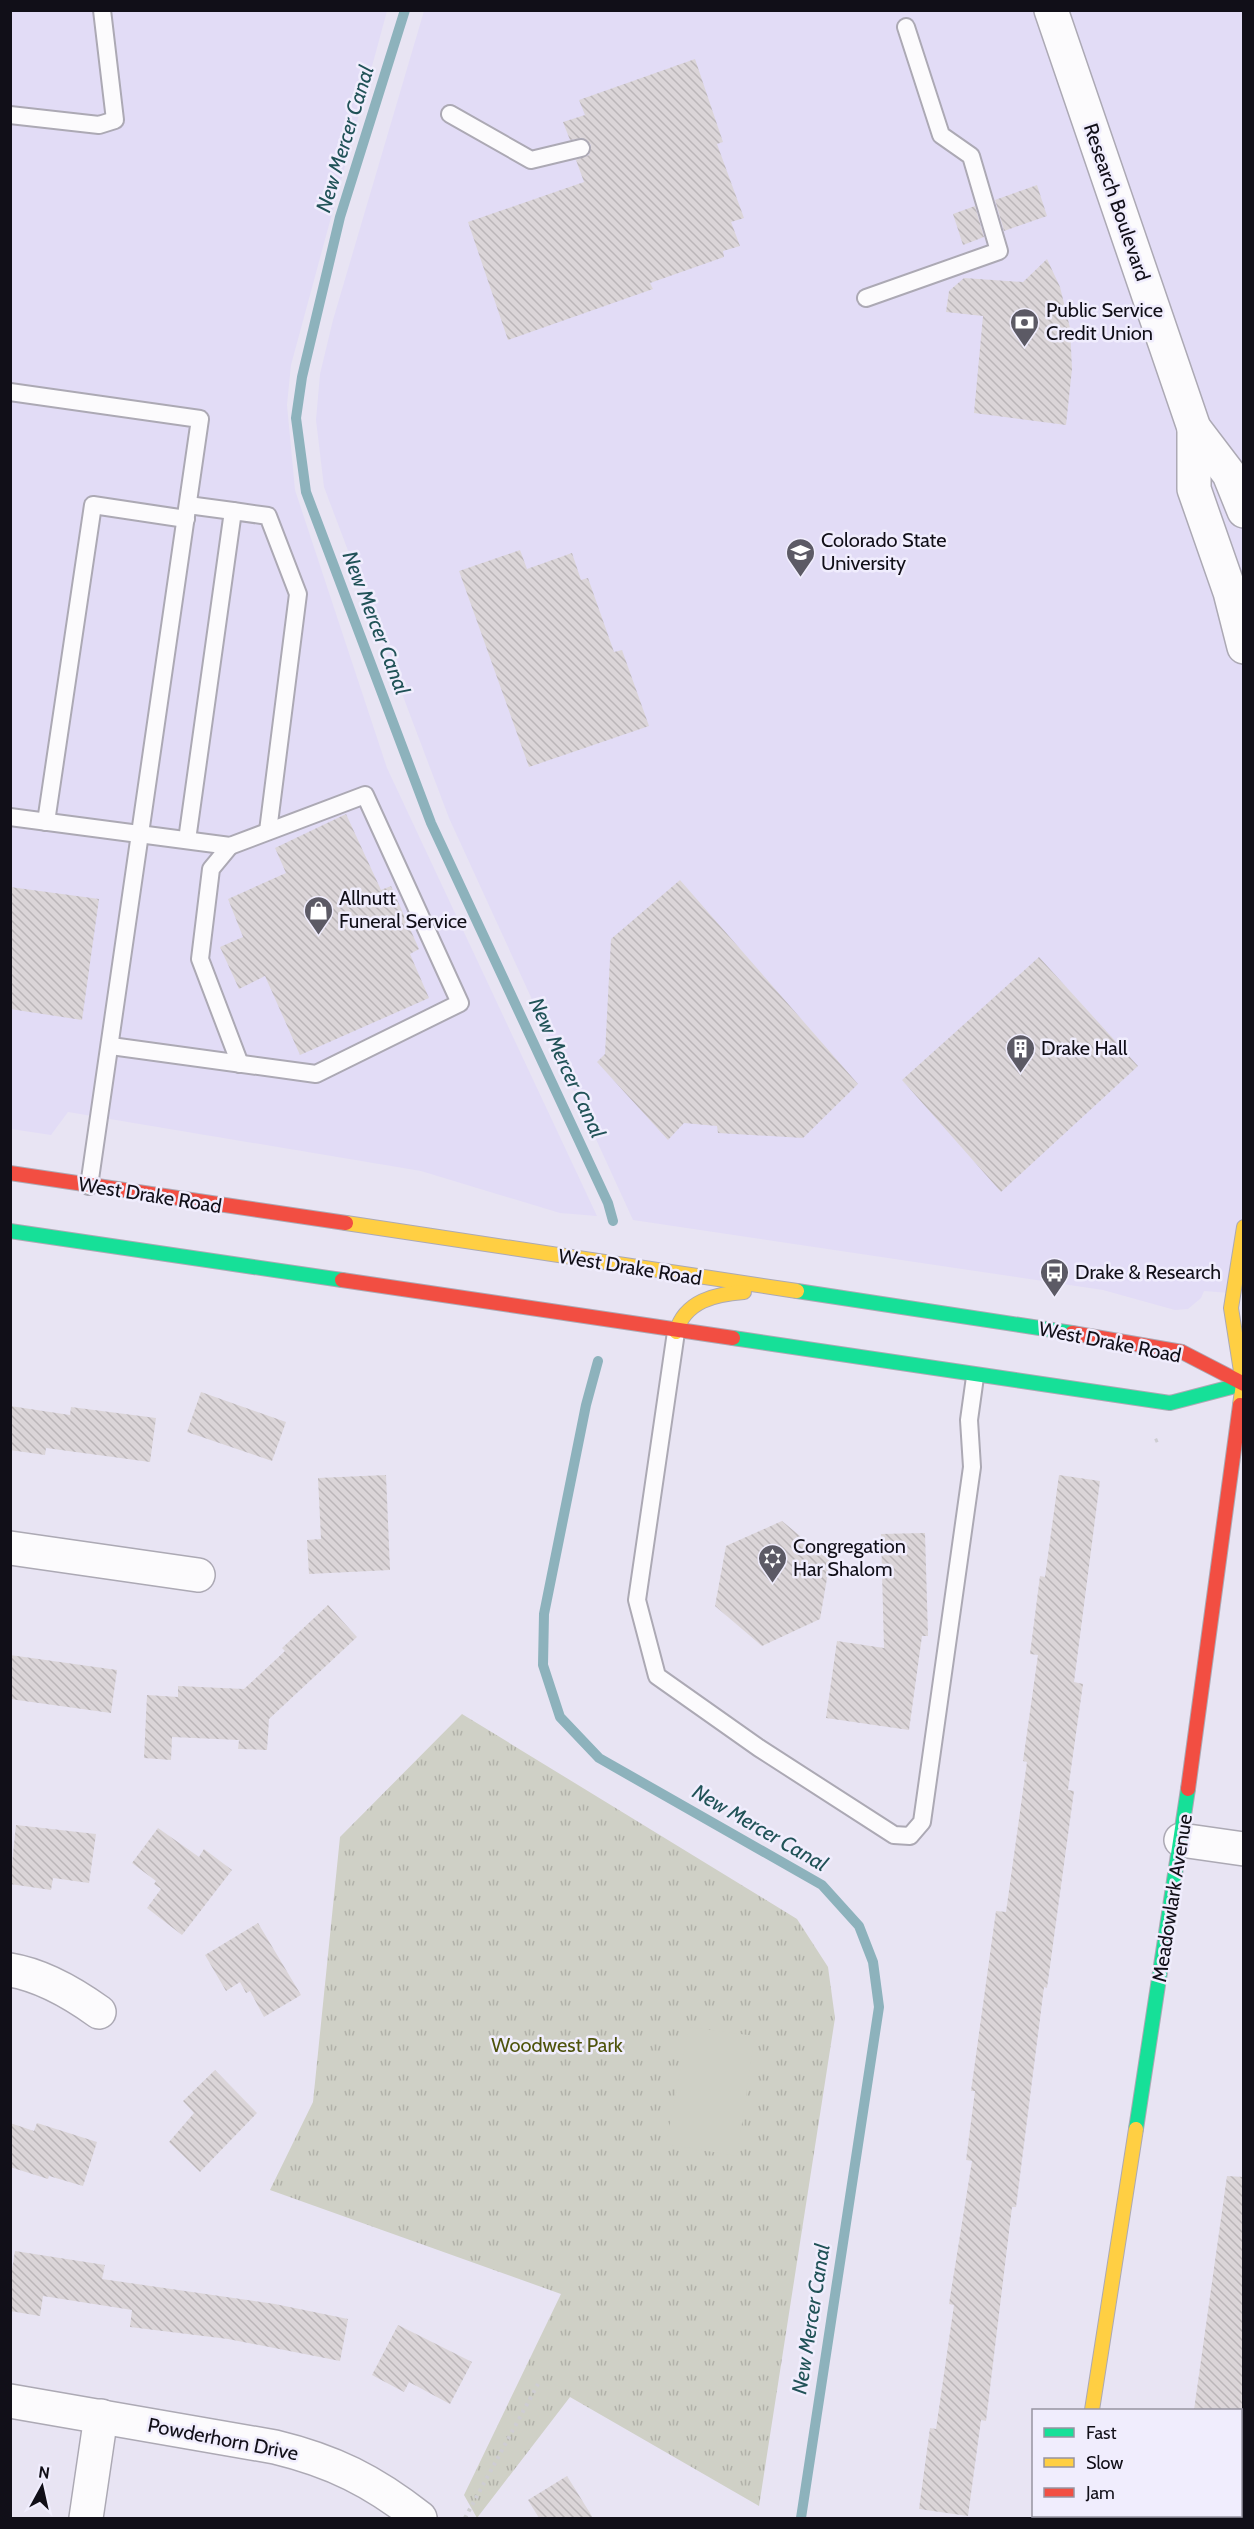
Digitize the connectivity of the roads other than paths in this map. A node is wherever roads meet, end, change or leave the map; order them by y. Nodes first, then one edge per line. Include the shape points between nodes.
1 (102, 10) edge
2 (1051, 10) edge
3 (906, 27) dead end
4 (450, 114) dead end
5 (10, 115) edge
6 (581, 148) dead end
7 (866, 298) dead end
8 (10, 392) edge
9 (1194, 428) junction
10 (233, 511) junction
11 (1244, 511) edge
12 (187, 512) junction
13 (1244, 647) edge
14 (10, 817) edge
15 (46, 822) junction
16 (268, 831) junction
17 (141, 835) junction
18 (187, 840) junction
19 (230, 846) junction
20 (111, 1046) junction
21 (240, 1064) junction
22 (10, 1173) edge
23 (89, 1186) junction
24 (1244, 1227) edge
25 (10, 1231) edge
26 (791, 1291) junction
27 (676, 1332) junction
28 (975, 1377) junction
29 (1243, 1383) edge
30 (10, 1548) edge
31 (198, 1575) dead end
32 (1181, 1840) junction
33 (1244, 1849) edge
34 (10, 1970) edge
35 (99, 2012) dead end
36 (10, 2401) edge
37 (1092, 2409) edge
38 (101, 2416) junction
39 (86, 2518) edge
40 (420, 2518) edge

1 - 5 lane via 115,120 99,124
2 - 9 street, Research Boulevard
3 - 7 lane via 941,135 971,156 999,251
4 - 6 lane via 531,160
8 - 12 lane via 200,419
9 - 11 street, Research Boulevard via 1229,474
9 - 13 street, Research Boulevard via 1194,489 1230,592
10 - 12 lane
10 - 16 lane via 268,516 298,594
10 - 18 lane
12 - 15 lane via 93,505
12 - 17 lane
14 - 15 lane
15 - 17 lane
16 - 19 lane
16 - 21 lane via 365,795 460,1003 316,1074
17 - 18 lane
17 - 20 lane
18 - 19 lane
19 - 21 lane via 211,869 200,959
20 - 21 lane
20 - 23 lane
22 - 23 main road, West Drake Road
23 - 26 main road, West Drake Road
24 - 29 main road via 1231,1308
25 - 27 main road
26 - 27 main road via 735,1292 706,1299 688,1307
26 - 29 main road, West Drake Road via 1182,1352
27 - 28 main road
27 - 28 lane via 637,1600 657,1676 894,1835 910,1836 922,1822 972,1467 969,1420
28 - 29 main road via 1170,1403
29 - 32 main road, Meadowlark Avenue
30 - 31 street
32 - 33 street
32 - 37 main road, Meadowlark Avenue
34 - 35 street via 80,1998
36 - 38 street, Powderhorn Drive
38 - 39 street
38 - 40 street, Powderhorn Drive via 315,2457 388,2493

